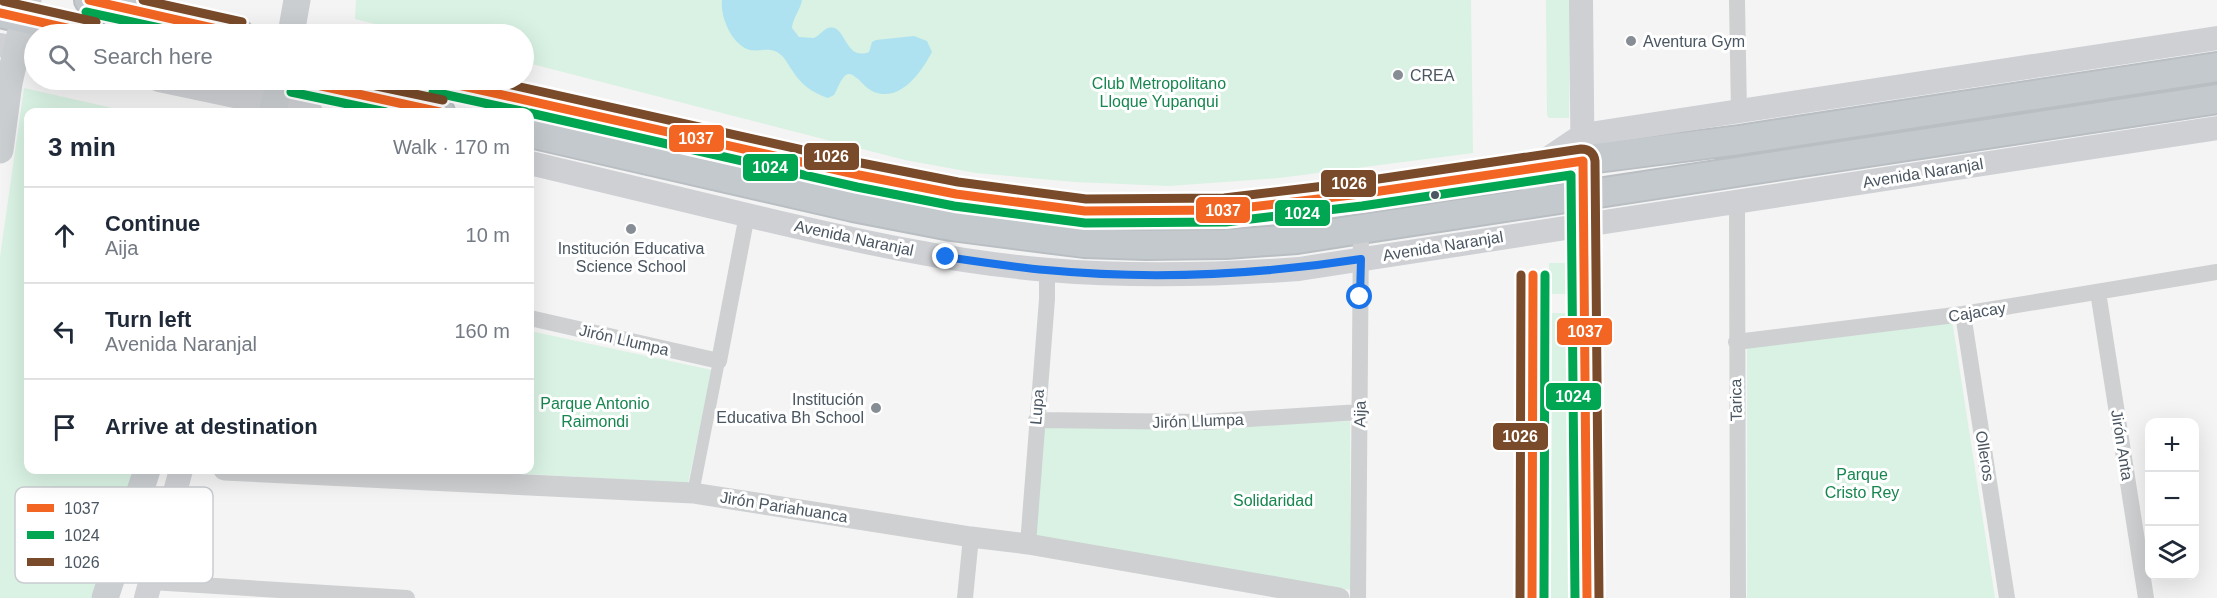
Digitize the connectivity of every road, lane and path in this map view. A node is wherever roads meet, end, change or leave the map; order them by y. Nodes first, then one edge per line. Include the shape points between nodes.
1 (89, 0) edge
2 (297, 0) edge
3 (1581, 0) edge
4 (1737, 0) edge
5 (13, 8) edge
6 (62, 24) edge
7 (195, 24) edge
8 (293, 24) edge
9 (2217, 38) edge
10 (17, 49) edge
11 (2217, 67) edge
12 (221, 90) edge
13 (340, 90) edge
14 (481, 90) edge
15 (276, 99) edge
16 (2217, 99) edge
17 (300, 108) edge
18 (422, 108) edge
19 (1739, 111) junction
20 (2217, 128) edge
21 (534, 134) edge
22 (1583, 148) junction
23 (0, 150) edge
24 (534, 164) edge
25 (1534, 168) junction
26 (1584, 196) junction
27 (1534, 201) junction
28 (1737, 202) junction
29 (747, 215) junction
30 (1584, 225) junction
31 (1361, 229) junction
32 (1361, 259) junction
33 (1047, 270) junction
34 (2217, 272) edge
35 (2098, 292) junction
36 (1963, 315) junction
37 (534, 319) edge
38 (1736, 342) junction
39 (719, 361) junction
40 (1360, 412) junction
41 (1036, 420) junction
42 (375, 474) edge
43 (693, 493) junction
44 (971, 537) junction
45 (1028, 544) junction
46 (110, 583) edge
47 (148, 590) edge
48 (1277, 593) edge
49 (301, 595) edge
50 (105, 598) edge
51 (407, 598) edge
52 (965, 598) edge
53 (1339, 598) edge
54 (1358, 598) edge
55 (1587, 598) edge
56 (1738, 598) edge
57 (2007, 598) edge
58 (2146, 598) edge

1 - 7 highway
2 - 8 main road
3 - 22 main road
4 - 19 street
5 - 6 highway
5 - 10 main road
9 - 19 main road
10 - 23 main road
11 - 22 highway via 1739,140
12 - 15 main road
13 - 18 highway
14 - 25 highway via 881,179 956,194 1085,211 1226,210
15 - 17 main road
16 - 26 highway, Avenida Naranjal
19 - 22 main road
20 - 28 main road, Avenida Naranjal
21 - 31 highway, Avenida Naranjal via 864,209 951,226 1084,243 1226,244
22 - 25 highway
22 - 26 main road
24 - 29 main road, Avenida Naranjal
25 - 27 main road
26 - 27 highway, Avenida Naranjal
26 - 30 main road
27 - 31 highway, Avenida Naranjal
28 - 30 main road, Avenida Naranjal
28 - 38 street, Tarica
29 - 33 main road, Avenida Naranjal via 946,257
29 - 39 street
30 - 32 main road, Avenida Naranjal
30 - 55 main road
31 - 32 street, Aija
32 - 33 main road, Avenida Naranjal via 1299,269 1226,274
32 - 40 street, Aija
33 - 41 street, Lupa
34 - 35 street, Cajacay
35 - 36 street, Cajacay
35 - 58 street, Jirón Anta
36 - 38 street, Cajacay
36 - 57 street, Olleros
37 - 39 street, Jirón Llumpa
38 - 56 street, Tarica
39 - 43 street
40 - 41 street, Jirón Llumpa via 1203,422
40 - 54 street, Aija
41 - 45 street, Lupa
42 - 43 street, Jirón Pariahuanca
43 - 44 street, Jirón Pariahuanca
44 - 45 street, Jirón Pariahuanca
44 - 52 street
45 - 48 street, Jirón Pariahuanca
46 - 50 main road
47 - 49 street
48 - 53 street, Jirón Pariahuanca
49 - 51 street

